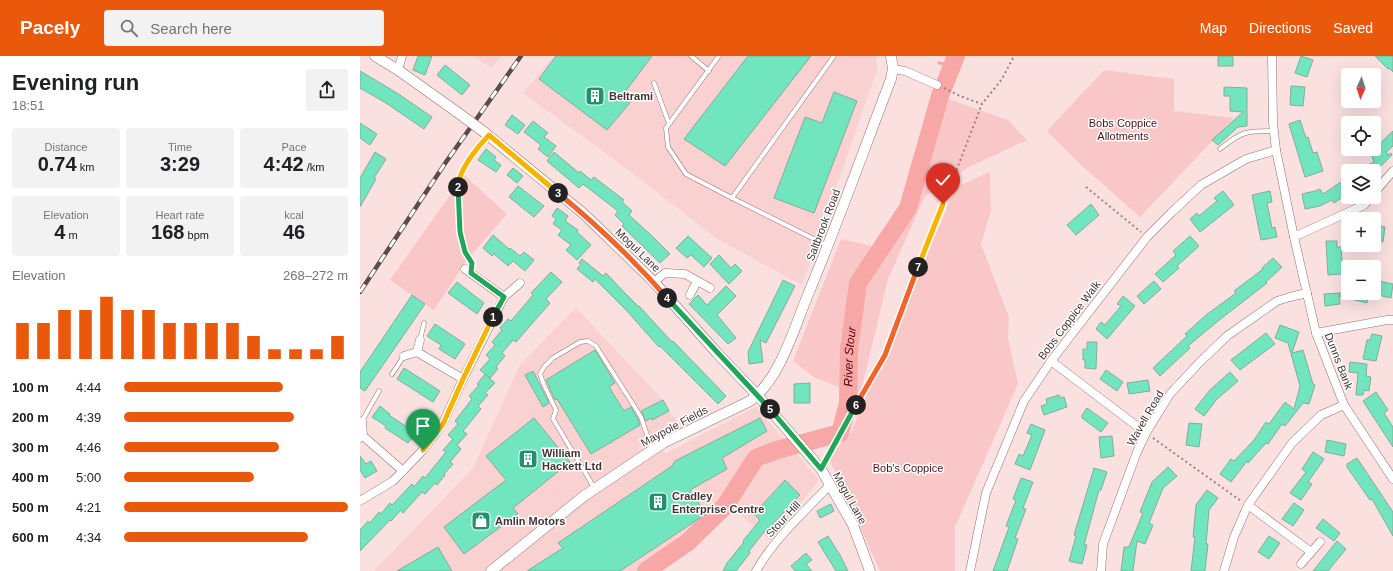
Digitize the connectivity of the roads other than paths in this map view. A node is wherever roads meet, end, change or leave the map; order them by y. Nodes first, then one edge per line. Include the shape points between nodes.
1 (375, 56) edge
2 (402, 56) edge
3 (691, 56) edge
4 (700, 56) edge
5 (719, 56) edge
6 (834, 56) edge
7 (891, 56) edge
8 (1272, 56) edge
9 (697, 60) junction
10 (893, 69) junction
11 (398, 70) junction
12 (708, 71) junction
13 (654, 83) dead end
14 (938, 85) road end
15 (670, 123) junction
16 (1274, 131) junction
17 (1220, 149) dead end
18 (1276, 150) junction
19 (1393, 171) edge
20 (1381, 185) edge
21 (732, 198) junction
22 (1365, 204) edge
23 (1294, 237) junction
24 (829, 246) junction
25 (468, 271) road end
26 (697, 281) junction
27 (654, 282) junction
28 (520, 283) dead end
29 (710, 288) dead end
30 (1307, 293) junction
31 (690, 295) dead end
32 (504, 297) junction
33 (1393, 320) edge
34 (424, 323) dead end
35 (1316, 333) junction
36 (420, 340) joint
37 (417, 352) junction
38 (404, 356) joint
39 (1051, 361) junction
40 (392, 374) dead end
41 (463, 379) junction
42 (379, 391) dead end
43 (758, 396) junction
44 (1344, 405) junction
45 (362, 421) joint
46 (1146, 433) junction
47 (362, 437) edge
48 (652, 451) junction
49 (403, 470) junction
50 (1393, 479) edge
51 (830, 485) junction
52 (595, 489) junction
53 (360, 501) edge
54 (1248, 505) junction
55 (1320, 542) dead end
56 (1311, 552) junction
57 (1301, 564) dead end
58 (491, 571) edge
59 (756, 571) edge
60 (870, 571) edge
61 (970, 571) edge
62 (1101, 571) edge
63 (1224, 571) edge

1 - 11 street, Mogul Lane
2 - 11 street
3 - 9 lane
4 - 9 lane
5 - 12 lane
6 - 21 lane
7 - 10 street, Saltbrook Road
8 - 16 street, Dunns Bank
9 - 12 lane
10 - 14 street via 905,71
10 - 24 street, Saltbrook Road
11 - 27 street, Mogul Lane, bridge via 487,134 584,214
12 - 15 lane
13 - 15 lane
15 - 21 lane via 666,128 668,147 686,174
16 - 17 lane via 1242,133
16 - 18 street, Dunns Bank
18 - 23 street, Dunns Bank
18 - 39 street, Bobs Coppice Walk via 1246,159 1202,185 1147,237
19 - 20 street
21 - 24 lane
22 - 23 street
23 - 30 street, Dunns Bank
24 - 43 street, Saltbrook Road via 778,369
25 - 32 street
26 - 27 street via 684,274 665,273
26 - 29 street
26 - 31 street
27 - 43 street, Mogul Lane
28 - 32 street
30 - 35 street, Dunns Bank
30 - 46 street, Wavell Road via 1277,302 1227,336 1170,394
32 - 41 street
33 - 35 street
34 - 36 lane
35 - 44 street, Dunns Bank
36 - 37 street
37 - 38 street
37 - 41 street
38 - 40 lane
39 - 46 street
39 - 61 street, Bobs Coppice Walk via 1024,401 986,493
41 - 49 street via 443,424
42 - 45 lane
43 - 48 street, Maypole Fields via 663,443
43 - 51 street, Mogul Lane via 821,469
44 - 50 street, Dunns Bank
44 - 54 street via 1321,415 1292,443
45 - 47 street
46 - 62 street, Wavell Road via 1103,544
47 - 49 street
48 - 52 street, Maypole Fields
48 - 52 lane via 641,417 596,346 588,341 580,342 553,358 540,374 556,410 553,419
49 - 53 street via 393,481
51 - 59 street, Stour Hill via 775,543
51 - 60 street, Mogul Lane via 853,525
52 - 58 street, Maypole Fields
54 - 56 street
54 - 63 street via 1234,537
55 - 56 street
56 - 57 street

